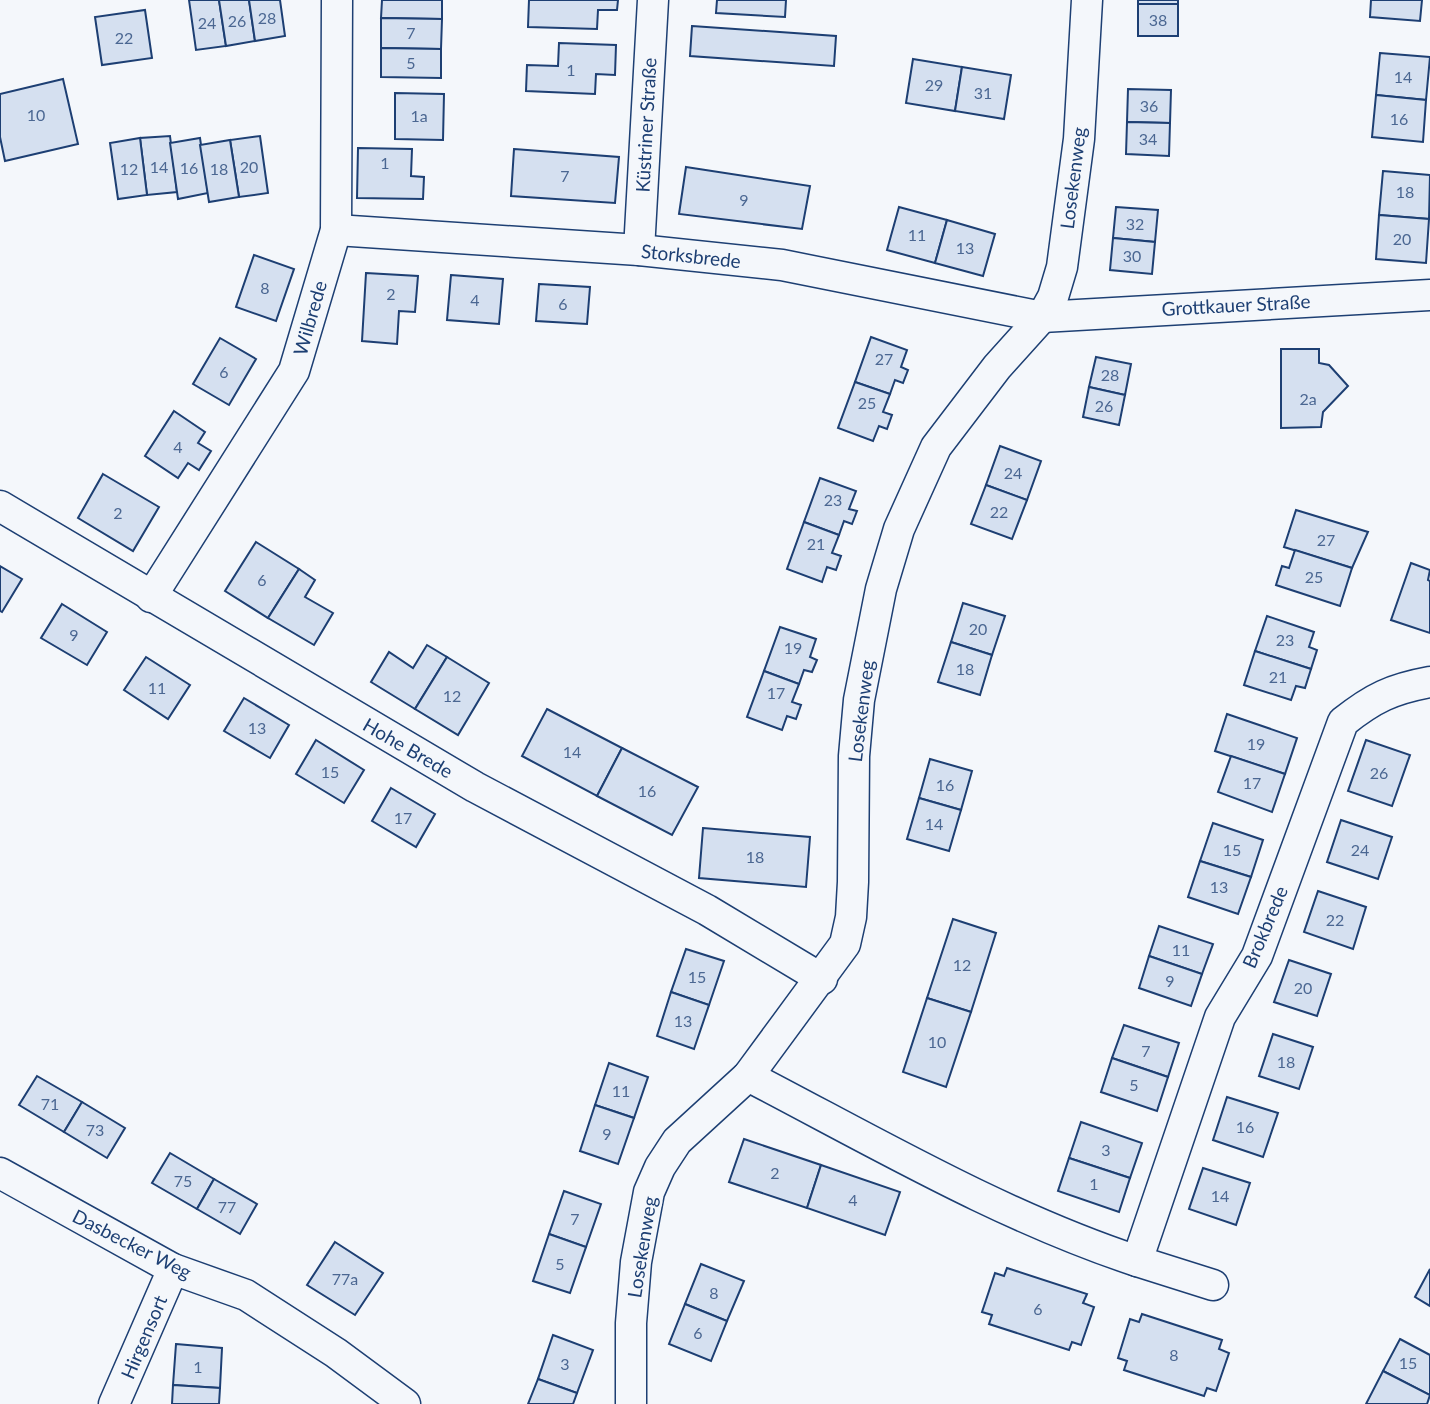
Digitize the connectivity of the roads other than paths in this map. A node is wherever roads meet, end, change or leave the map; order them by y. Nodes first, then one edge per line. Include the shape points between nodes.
1 (337, 0) edge
2 (653, 0) edge
3 (1087, 0) edge
4 (337, 230) junction
5 (639, 250) junction
6 (1430, 295) edge
7 (1042, 317) junction
8 (0, 506) edge
9 (151, 597) junction
10 (1430, 682) edge
11 (822, 979) junction
12 (748, 1076) junction
13 (0, 1173) edge
14 (1137, 1261) junction
15 (173, 1269) junction
16 (1213, 1285) dead end
17 (114, 1404) edge
18 (405, 1404) edge
19 (631, 1404) edge

1 - 4 street, Wilbrede
2 - 5 street, Küstriner Straße
3 - 7 street, Losekenweg via 1076,165 1062,267
4 - 5 street, Storksbrede
4 - 9 street, Wilbrede via 294,371
5 - 7 street, Storksbrede via 782,265
6 - 7 street, Grottkauer Straße
7 - 11 street, Losekenweg via 936,447 899,529 881,589 859,700 851,916 845,944
8 - 9 street, Hohe Brede
9 - 11 street, Hohe Brede via 475,787 707,910
10 - 14 street, Brokbrede via 1372,699 1343,722 1257,956 1220,1017
11 - 12 street, Losekenweg
12 - 14 street via 1026,1219
12 - 19 street, Losekenweg via 677,1141 649,1192 633,1299
13 - 15 street, Dasbecker Weg
14 - 16 street
15 - 17 street, Hirgensort
15 - 18 street, Dasbecker Weg via 246,1295

